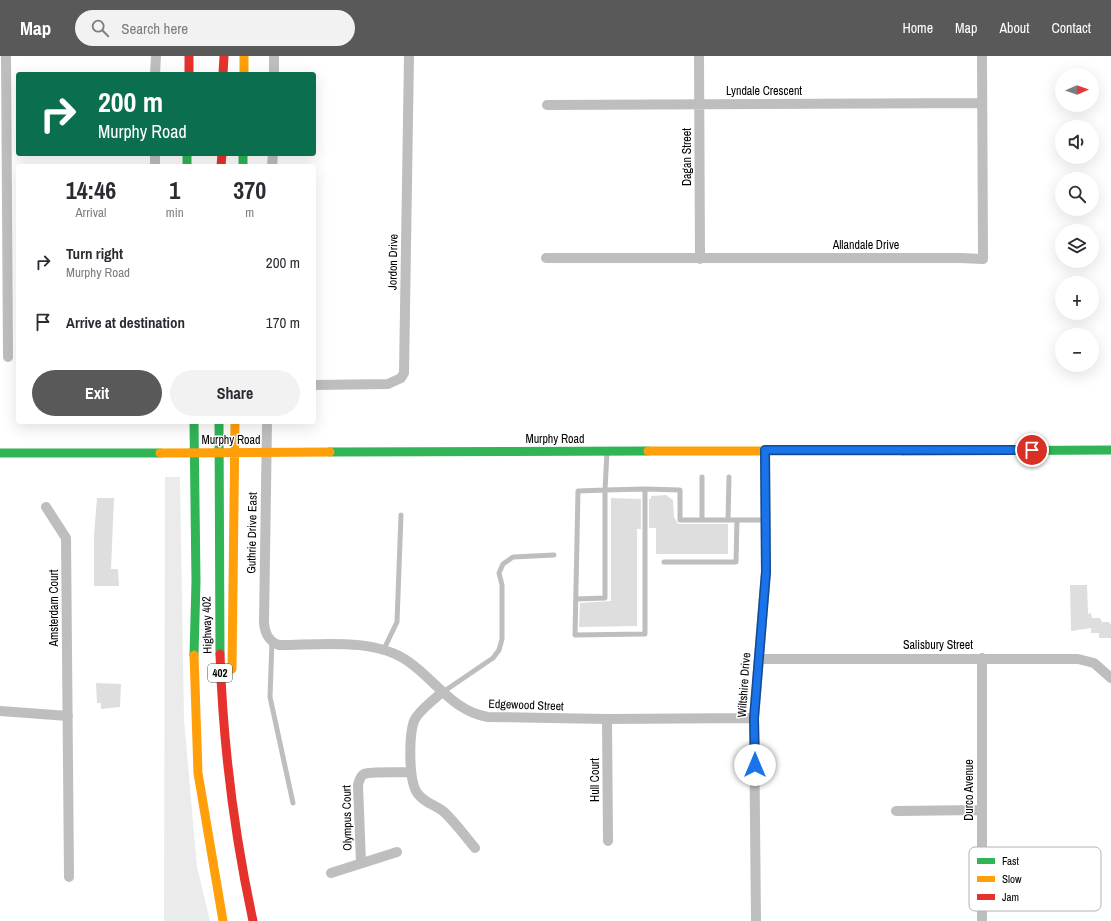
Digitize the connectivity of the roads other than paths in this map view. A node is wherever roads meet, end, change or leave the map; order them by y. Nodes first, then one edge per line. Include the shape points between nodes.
1 (6, 56) edge
2 (156, 56) edge
3 (189, 56) edge
4 (244, 56) edge
5 (274, 56) edge
6 (409, 56) edge
7 (699, 56) edge
8 (982, 56) edge
9 (223, 57) edge
10 (156, 72) edge
11 (189, 72) edge
12 (223, 72) edge
13 (244, 72) edge
14 (274, 72) edge
15 (982, 103) junction
16 (700, 104) junction
17 (547, 105) dead end
18 (546, 258) dead end
19 (700, 259) junction
20 (8, 357) dead end
21 (316, 385) edge
22 (194, 424) edge
23 (219, 424) edge
24 (235, 424) edge
25 (267, 424) edge
26 (765, 450) junction
27 (1111, 450) edge
28 (607, 451) junction
29 (0, 453) edge
30 (702, 477) dead end
31 (729, 477) dead end
32 (645, 489) junction
33 (605, 490) junction
34 (46, 507) dead end
35 (401, 515) dead end
36 (702, 520) junction
37 (728, 520) junction
38 (737, 520) junction
39 (766, 520) junction
40 (554, 555) dead end
41 (664, 562) dead end
42 (576, 599) junction
43 (272, 641) junction
44 (384, 649) junction
45 (982, 658) junction
46 (759, 659) junction
47 (233, 675) dead end
48 (1111, 678) edge
49 (442, 692) junction
50 (0, 711) edge
51 (68, 716) junction
52 (754, 718) junction
53 (607, 719) junction
54 (411, 772) junction
55 (240, 790) dead end
56 (294, 803) dead end
57 (982, 810) junction
58 (896, 811) dead end
59 (608, 841) dead end
60 (982, 847) edge
61 (475, 848) dead end
62 (397, 852) dead end
63 (361, 863) junction
64 (331, 873) dead end
65 (69, 877) dead end
66 (223, 921) edge
67 (253, 921) edge
68 (258, 921) edge
69 (756, 921) edge

1 - 20 street
2 - 10 street
3 - 11 main road
4 - 13 main road
5 - 14 street
6 - 21 street, Jordon Drive via 404,373 401,378 388,384
7 - 16 street, Dagan Street
8 - 15 street, Allandale Drive
9 - 12 main road
15 - 16 street, Lyndale Crescent
15 - 19 street, Allandale Drive via 983,259
16 - 17 street, Lyndale Crescent
16 - 19 street, Dagan Street
18 - 19 street, Allandale Drive
22 - 66 main road, Highway 402 / 402 via 194,670 198,773
23 - 67 main road, Highway 402 / 402 via 219,640 222,707 232,802
24 - 47 main road
25 - 43 street, Guthrie Drive East via 264,631
26 - 27 main road, Murphy Road
26 - 28 main road, Murphy Road
26 - 39 street, Wiltshire Drive
28 - 29 main road, Murphy Road
28 - 33 lane
30 - 36 lane
31 - 37 lane
32 - 33 lane
32 - 36 lane via 680,490 680,520
32 - 42 lane via 645,634 575,635
33 - 42 lane via 578,492
33 - 42 lane via 605,598
34 - 51 street, Amsterdam Court via 66,538
35 - 44 lane via 397,622
36 - 37 lane
37 - 38 lane
38 - 39 lane
38 - 41 lane via 736,562
39 - 46 street, Wiltshire Drive via 766,572
40 - 49 lane via 514,557 502,564 499,573 502,585 502,639 499,650 493,658
43 - 44 street, Edgewood Street via 278,645 345,644
43 - 56 lane via 270,698
44 - 49 street, Edgewood Street via 410,662
45 - 46 street, Salisbury Street
45 - 48 street, Salisbury Street via 1078,659 1094,663
45 - 57 street, Durco Avenue
46 - 52 street, Wiltshire Drive
49 - 53 street, Edgewood Street via 466,710 488,717
49 - 54 street via 415,720 412,731
50 - 51 street
51 - 65 street, Amsterdam Court
52 - 53 street, Edgewood Street
52 - 69 street, Wiltshire Drive
53 - 59 street, Hull Court
54 - 61 street via 416,792 423,800 442,810
54 - 63 street, Olympus Court via 372,773 364,774 360,778 358,785
55 - 68 main road
57 - 58 street
57 - 60 street, Durco Avenue
62 - 63 street, Olympus Court
63 - 64 street, Olympus Court

